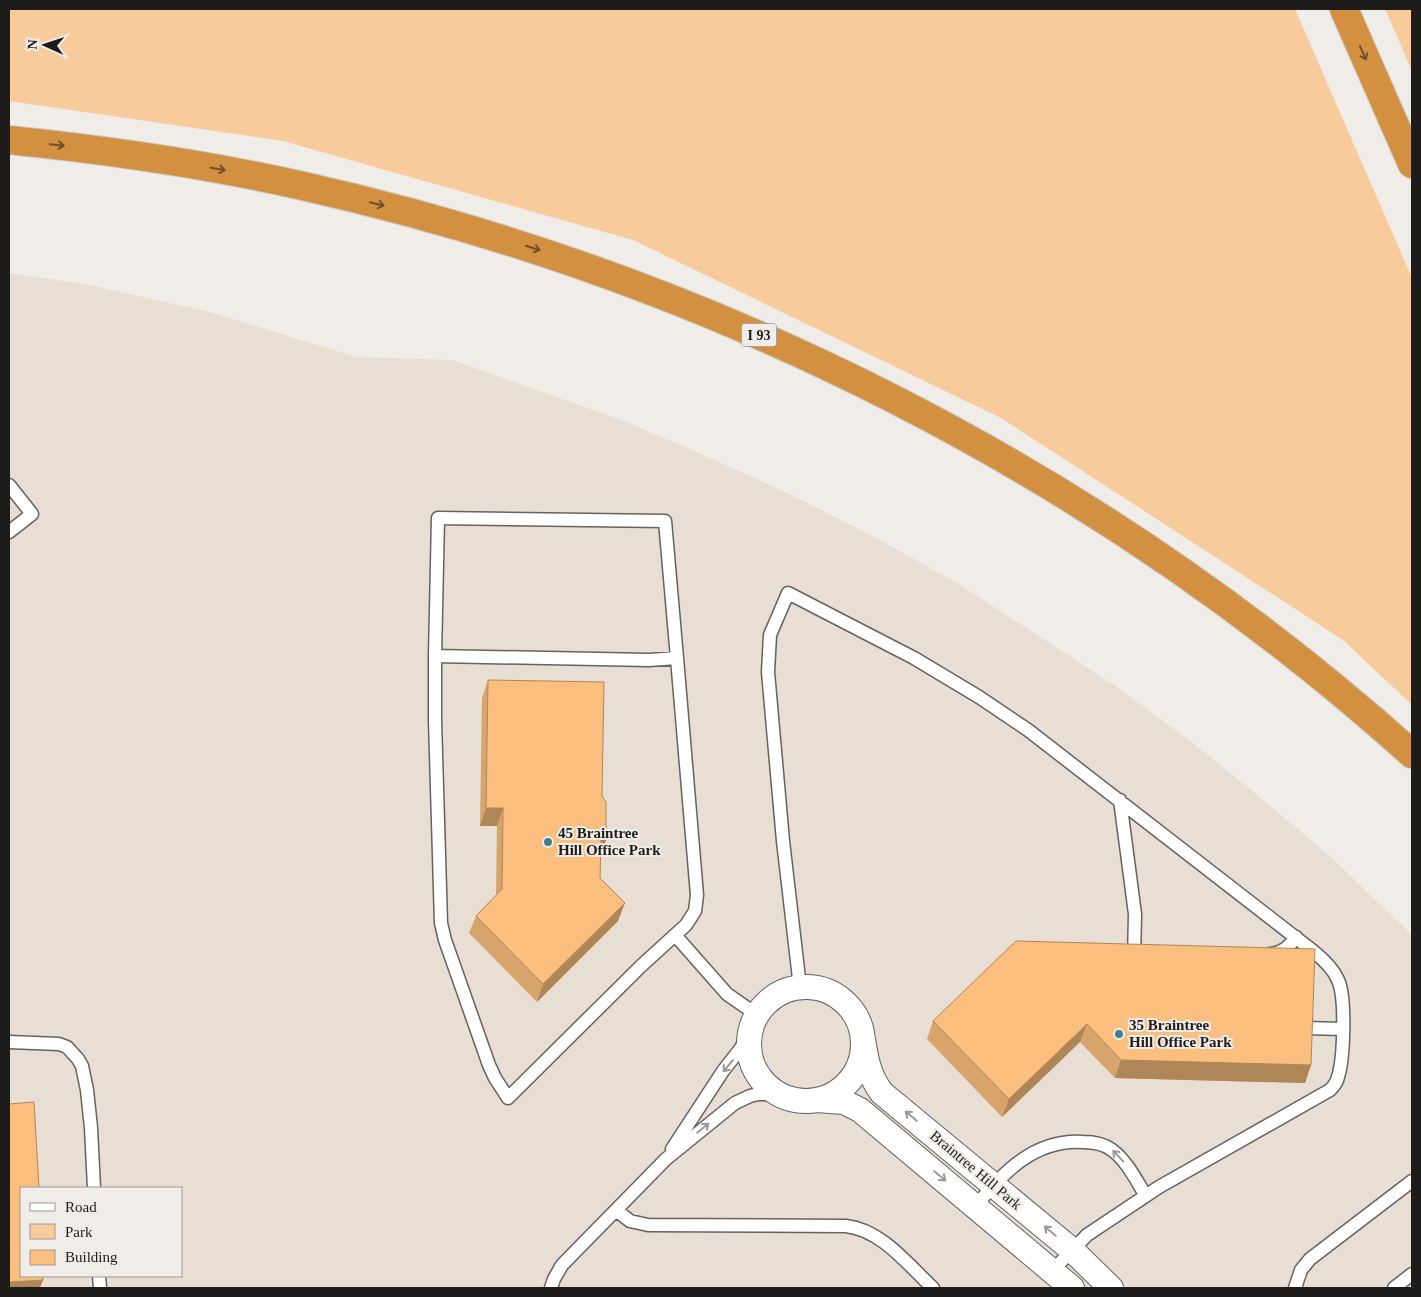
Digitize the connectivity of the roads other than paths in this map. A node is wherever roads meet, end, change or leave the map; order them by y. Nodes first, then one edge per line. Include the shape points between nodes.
1 (1344, 9) edge
2 (9, 140) edge
3 (1412, 164) edge
4 (9, 485) edge
5 (9, 532) edge
6 (435, 656) junction
7 (677, 658) junction
8 (1412, 754) edge
9 (1120, 800) junction
10 (675, 935) junction
11 (1296, 937) junction
12 (1137, 954) edge
13 (1256, 954) edge
14 (800, 987) junction
15 (755, 1020) junction
16 (1306, 1028) edge
17 (1342, 1029) junction
18 (863, 1039) junction
19 (9, 1042) edge
20 (801, 1100) junction
21 (666, 1160) junction
22 (1412, 1182) edge
23 (993, 1184) junction
24 (94, 1187) edge
25 (1146, 1196) junction
26 (976, 1206) junction
27 (616, 1210) junction
28 (1072, 1250) junction
29 (1053, 1270) junction
30 (1412, 1274) edge
31 (551, 1288) edge
32 (933, 1288) edge
33 (1072, 1288) edge
34 (1111, 1288) edge
35 (1295, 1288) edge
36 (1394, 1288) edge

1 -> 3 highway
2 -> 8 highway, I 93 via 203,166 300,185 396,209 584,266 761,335 943,424 1114,526 1275,640
4 - 5 lane via 32,514
6 - 7 lane
6 - 7 lane via 438,518 665,521
6 - 10 lane via 441,923 489,1064 508,1098
7 - 10 lane via 697,901 690,920
9 - 11 lane
9 - 12 lane
9 - 14 lane via 1028,730 950,679 788,593 770,635 768,672
10 - 15 lane via 727,994
11 - 13 lane via 1280,952
11 - 17 lane via 1335,973 1343,1000
14 - 15 street, Braintree Hill Park via 778,994 762,1007
14 - 18 street, Braintree Hill Park via 816,987 841,999 858,1020
15 - 20 street, Braintree Hill Park via 750,1035 750,1054 757,1073 773,1090
15 -> 21 lane via 741,1048
16 - 17 lane
17 - 25 lane via 1338,1076 1326,1093 1188,1169
18 - 20 street, Braintree Hill Park via 861,1058 854,1075 840,1090 831,1095
23 -> 18 street, Braintree Hill Park via 882,1092 868,1067
19 - 24 lane via 59,1044 67,1047 78,1059 87,1090
21 -> 20 lane via 742,1099 768,1094
20 -> 26 street, Braintree Hill Park via 834,1100 852,1105
21 - 27 lane
22 - 35 lane via 1310,1259 1301,1270
25 -> 23 lane via 1119,1156 1100,1144 1088,1142 1064,1143 1039,1150 1011,1167
23 - 26 lane
28 -> 23 street, Braintree Hill Park
25 - 28 lane via 1097,1228
26 - 29 street, Braintree Hill Park
27 - 31 lane via 562,1265
27 - 32 lane via 630,1221 648,1225 857,1228 883,1242
28 - 29 lane
28 - 34 street, Braintree Hill Park
29 - 33 street, Braintree Hill Park
30 - 36 lane

